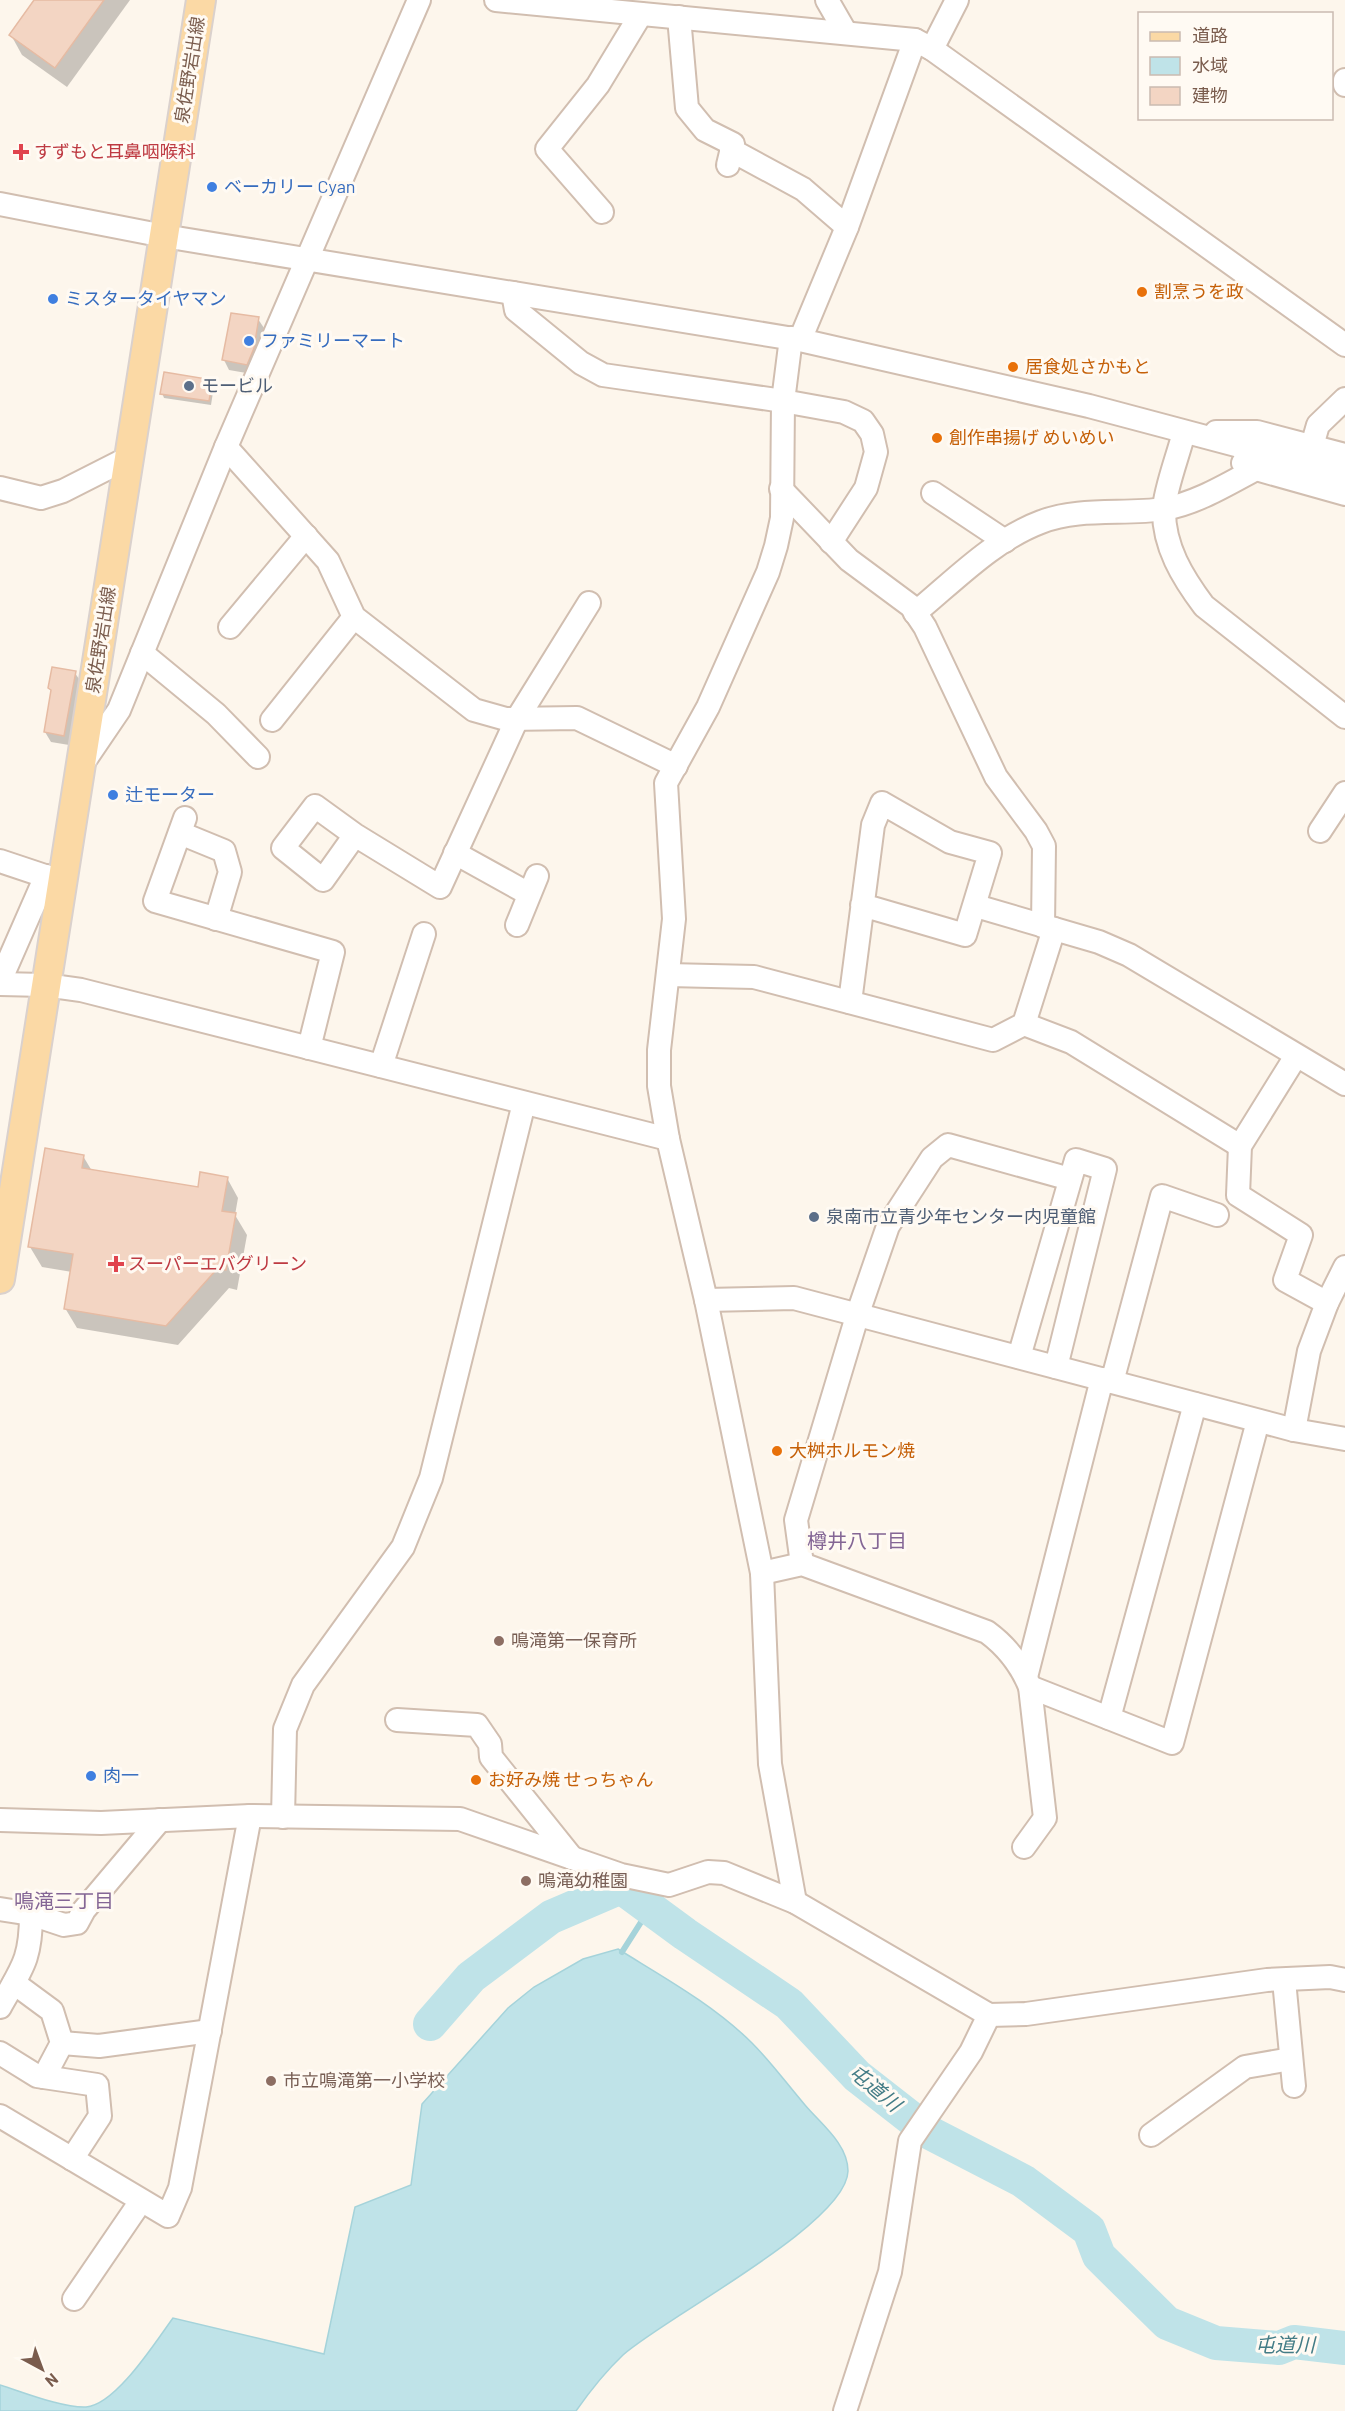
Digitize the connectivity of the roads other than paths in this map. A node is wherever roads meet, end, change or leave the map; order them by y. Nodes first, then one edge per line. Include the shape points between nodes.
1 (201, 0) edge
2 (419, 0) edge
3 (496, 0) edge
4 (827, 0) edge
5 (957, 0) edge
6 (641, 14) junction
7 (679, 17) junction
8 (846, 33) junction
9 (924, 44) junction
10 (1345, 80) edge
11 (1345, 85) edge
12 (0, 204) edge
13 (602, 212) dead end
14 (847, 227) junction
15 (164, 236) junction
16 (307, 257) junction
17 (513, 293) junction
18 (796, 339) junction
19 (1345, 345) edge
20 (1345, 399) edge
21 (783, 401) junction
22 (1184, 432) junction
23 (1312, 446) junction
24 (226, 447) junction
25 (1345, 455) edge
26 (130, 457) junction
27 (1256, 469) junction
28 (1345, 474) edge
29 (0, 488) edge
30 (781, 489) junction
31 (933, 493) dead end
32 (1345, 494) edge
33 (1164, 509) junction
34 (306, 536) junction
35 (831, 542) junction
36 (1005, 542) junction
37 (589, 603) dead end
38 (915, 613) junction
39 (354, 617) junction
40 (230, 627) dead end
41 (142, 653) junction
42 (1345, 717) edge
43 (517, 719) junction
44 (272, 720) dead end
45 (258, 757) dead end
46 (676, 766) junction
47 (80, 767) junction
48 (1345, 793) edge
49 (1320, 831) dead end
50 (355, 835) dead end
51 (455, 853) junction
52 (0, 861) edge
53 (54, 879) junction
54 (862, 905) junction
55 (976, 906) junction
56 (216, 919) junction
57 (517, 925) dead end
58 (1048, 927) junction
59 (424, 934) dead end
60 (668, 975) junction
61 (0, 982) edge
62 (45, 985) junction
63 (850, 1002) junction
64 (1024, 1024) junction
65 (309, 1048) junction
66 (1296, 1056) junction
67 (381, 1066) junction
68 (1345, 1084) edge
69 (524, 1103) junction
70 (668, 1139) junction
71 (1240, 1146) junction
72 (1070, 1179) junction
73 (1217, 1215) dead end
74 (1345, 1267) edge
75 (0, 1279) edge
76 (706, 1300) junction
77 (1327, 1303) junction
78 (858, 1313) junction
79 (1019, 1357) junction
80 (1056, 1367) junction
81 (1107, 1380) junction
82 (1195, 1404) junction
83 (1258, 1421) junction
84 (1294, 1430) junction
85 (1345, 1439) edge
86 (802, 1564) junction
87 (762, 1573) junction
88 (1028, 1682) junction
89 (1109, 1718) junction
90 (397, 1720) dead end
91 (250, 1816) junction
92 (283, 1817) junction
93 (0, 1820) edge
94 (160, 1820) junction
95 (1024, 1847) dead end
96 (572, 1858) junction
97 (795, 1902) junction
98 (0, 1909) edge
99 (31, 1914) junction
100 (1284, 1980) junction
101 (1345, 1980) edge
102 (14, 1983) junction
103 (0, 2007) edge
104 (989, 2015) junction
105 (210, 2031) junction
106 (62, 2043) junction
107 (0, 2053) edge
108 (1291, 2059) junction
109 (44, 2078) junction
110 (1294, 2086) dead end
111 (0, 2116) edge
112 (1151, 2136) dead end
113 (72, 2159) junction
114 (141, 2201) junction
115 (74, 2299) dead end
116 (845, 2411) edge

1 - 15 main road, 泉佐野岩出線
2 - 16 street
3 - 6 street
4 - 8 street
5 - 9 street
6 - 7 street
6 - 13 street via 598,85 546,149
7 - 8 street
7 - 14 street via 687,108 705,130 733,144 730,158 803,189
8 - 9 street
9 - 14 street
9 - 19 street
10 - 11 street
12 - 15 street
14 - 18 street
15 - 16 street
15 - 26 main road, 泉佐野岩出線
16 - 17 street
16 - 24 street
17 - 18 street
17 - 21 street via 516,310 581,363 603,375
18 - 21 street
18 - 22 street via 1089,406
20 - 23 street via 1318,425
21 - 30 street
21 - 35 street via 844,412 863,421 872,434 876,452 866,488
22 - 23 street via 1257,432
22 - 27 street
22 - 28 street
22 - 33 street
23 - 25 street
24 - 34 street
24 - 41 street
26 - 29 street via 41,498
26 - 47 main road, 泉佐野岩出線
27 - 32 street
27 - 33 street via 1198,499
30 - 35 street
30 - 46 street via 782,518 768,572 708,706
31 - 36 street
33 - 36 street via 1068,515 1041,522
33 - 42 street via 1171,553 1204,606
34 - 39 street via 328,561
34 - 40 street
35 - 38 street
36 - 38 street
37 - 43 street
38 - 58 street via 996,777 1044,846
39 - 43 street via 474,710
39 - 44 street
41 - 45 street via 216,714
41 - 47 street via 119,710
43 - 46 street via 577,718
43 - 51 street
46 - 60 street via 666,783 674,919
47 - 53 main road, 泉佐野岩出線
48 - 49 street
50 - 51 street via 440,887
51 - 57 street via 533,885
52 - 53 street
53 - 61 street
53 - 62 main road, 泉佐野岩出線
54 - 55 street via 965,934
54 - 55 street via 873,825 882,803 950,842 990,853
54 - 63 street
55 - 58 street
56 - 56 street via 230,872 224,851 182,826 155,901
56 - 65 street via 333,952
58 - 64 street
58 - 66 street via 1129,955
59 - 67 street
60 - 63 street via 754,977
60 - 70 street via 659,1050 659,1086
61 - 62 street
62 - 65 street via 81,990
62 - 75 main road, 泉佐野岩出線
63 - 64 street via 993,1041
64 - 71 street via 1071,1042
65 - 67 street
66 - 68 street
66 - 71 street
67 - 69 street
69 - 70 street
69 - 92 street via 431,1478 403,1547 303,1685 285,1729
70 - 76 street
71 - 77 street via 1238,1195 1301,1235 1285,1280
72 - 78 street via 948,1145 932,1158 888,1226
72 - 79 street
72 - 80 street via 1076,1160 1105,1169
73 - 81 street via 1162,1196
74 - 77 street
76 - 78 street via 794,1298
76 - 87 street
77 - 84 street via 1309,1351
78 - 79 street
78 - 86 street via 796,1520
79 - 80 street
80 - 81 street
81 - 82 street
81 - 88 street
82 - 83 street
82 - 89 street
83 - 84 street
83 - 89 street via 1172,1743
84 - 85 street
86 - 87 street
86 - 88 street via 987,1632 998,1640
87 - 97 street via 770,1764
88 - 89 street
88 - 95 street via 1045,1818
90 - 96 street via 477,1725 490,1744 491,1757
91 - 92 street
91 - 94 street
91 - 105 street
92 - 96 street via 460,1819
93 - 94 street
94 - 99 street via 77,1923 64,1925
96 - 97 street via 621,1875 669,1885 708,1872 724,1873
97 - 104 street
98 - 99 street
99 - 102 street via 31,1946
100 - 101 street
100 - 104 street via 1026,2014
100 - 108 street
102 - 103 street
102 - 106 street via 52,2011
104 - 116 street via 971,2052 910,2141 890,2272
105 - 106 street via 99,2046
105 - 114 street via 180,2188 168,2216
106 - 109 street
107 - 109 street
108 - 110 street
108 - 112 street via 1245,2067
109 - 113 street via 97,2085 100,2116
111 - 113 street
113 - 114 street
114 - 115 street

